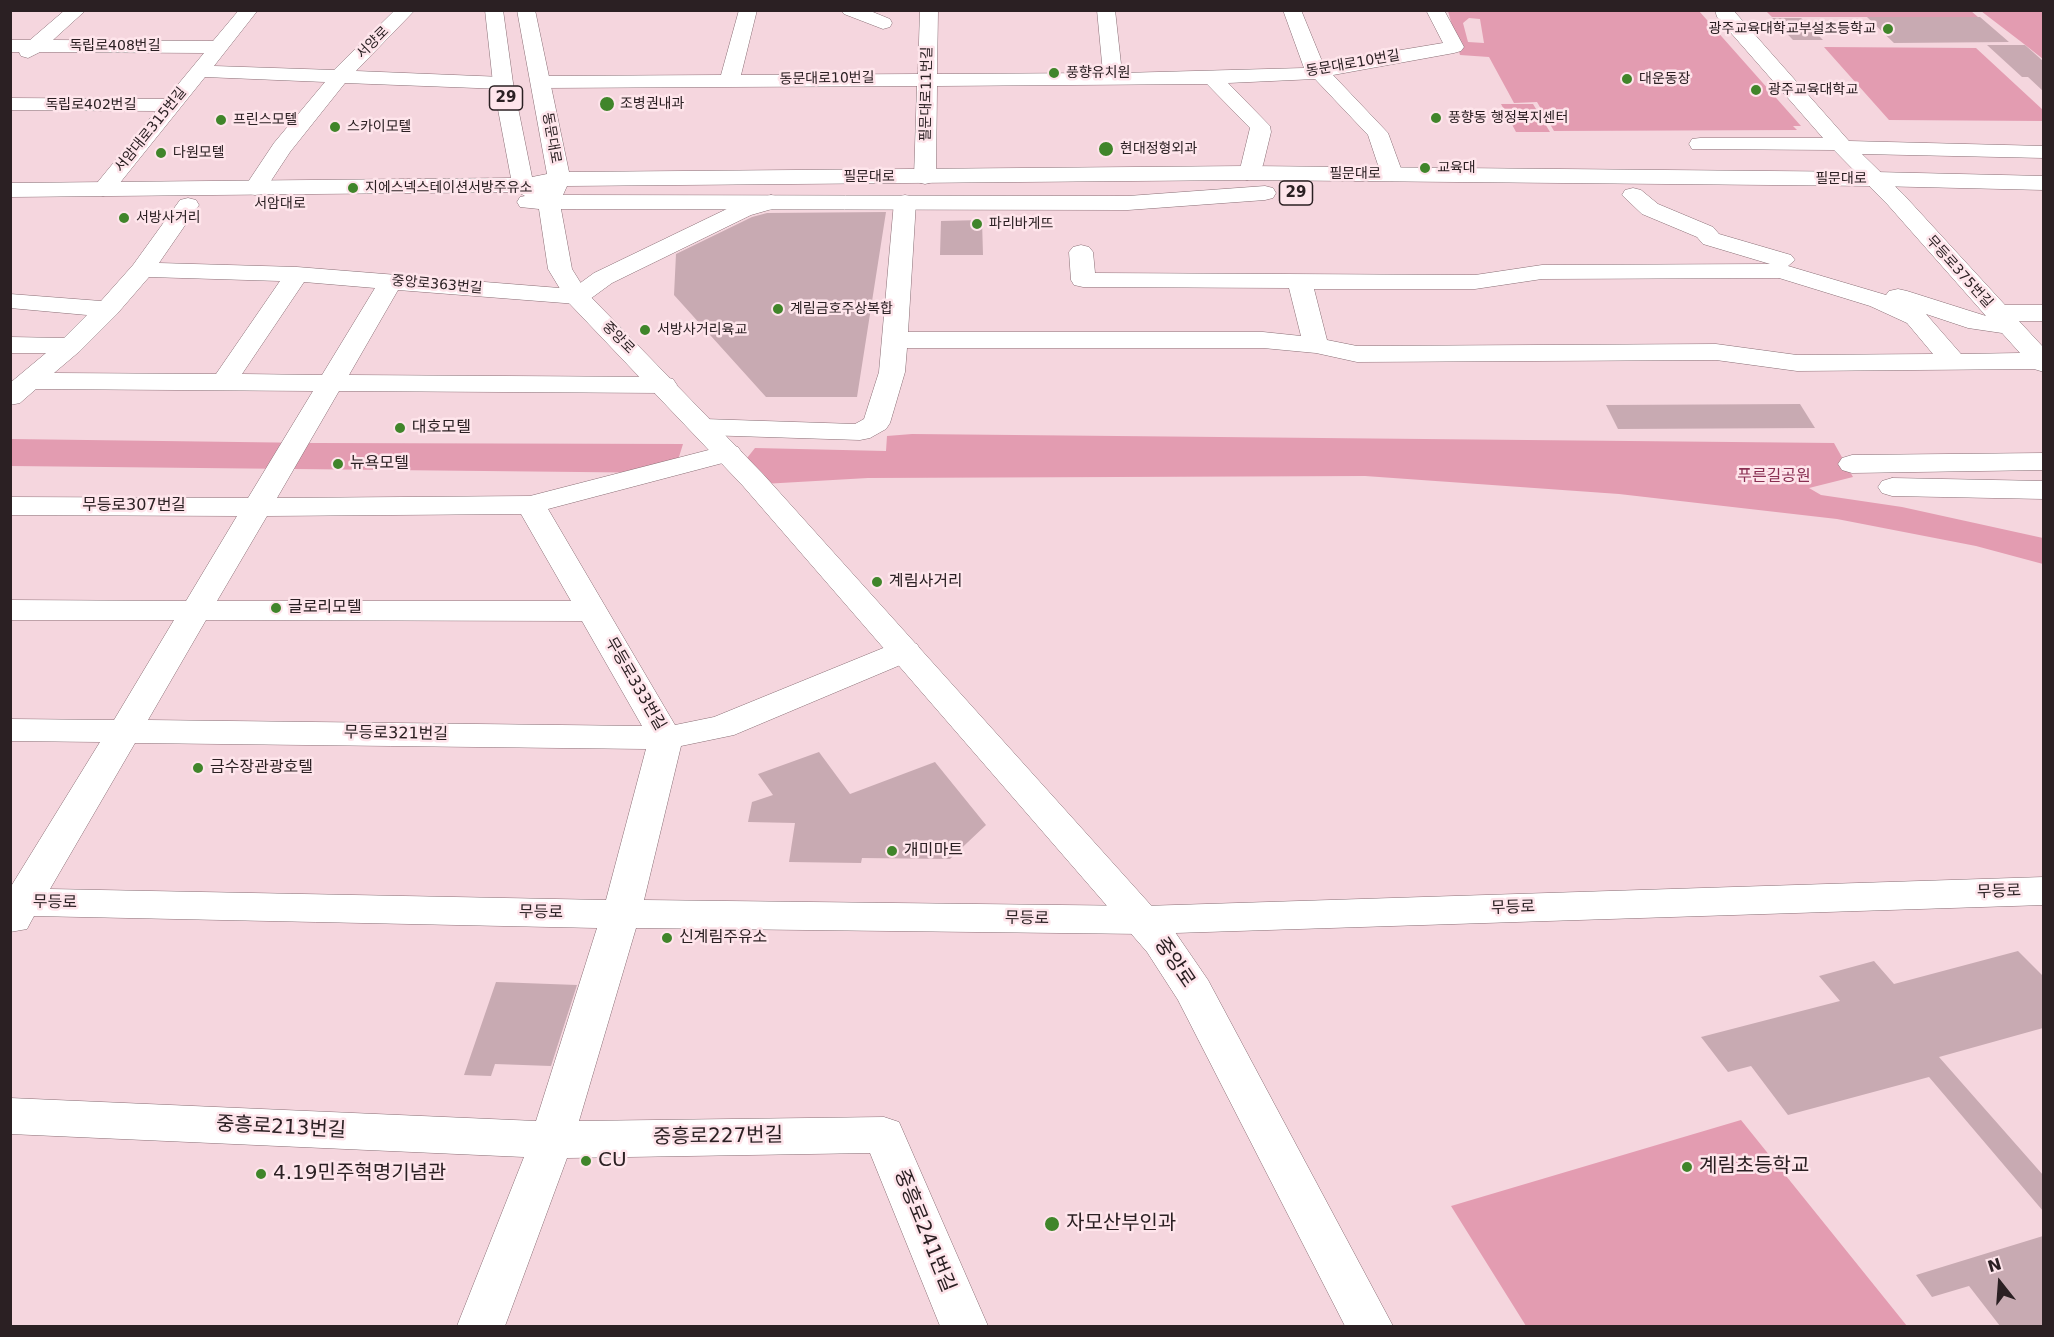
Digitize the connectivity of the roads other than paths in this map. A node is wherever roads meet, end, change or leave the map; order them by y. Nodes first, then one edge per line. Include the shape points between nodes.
1 (77, 10) edge
2 (249, 10) edge
3 (406, 10) edge
4 (494, 10) edge
5 (526, 10) edge
6 (748, 10) edge
7 (850, 10) edge
8 (929, 10) edge
9 (1292, 10) edge
10 (1435, 10) edge
11 (1722, 11) edge
12 (1107, 19) edge
13 (883, 22) dead end
14 (10, 46) edge
15 (35, 46) junction
16 (219, 47) junction
17 (10, 66) edge
18 (199, 71) junction
19 (1318, 73) junction
20 (340, 76) junction
21 (1113, 77) junction
22 (1210, 77) junction
23 (927, 78) junction
24 (730, 80) junction
25 (503, 82) junction
26 (541, 82) junction
27 (10, 104) edge
28 (171, 105) junction
29 (1701, 144) dead end
30 (1842, 145) junction
31 (2043, 152) edge
32 (1247, 173) junction
33 (1392, 174) junction
34 (926, 177) junction
35 (1875, 179) junction
36 (2043, 183) edge
37 (523, 184) junction
38 (255, 188) junction
39 (103, 189) junction
40 (10, 190) edge
41 (554, 191) junction
42 (1632, 195) junction
43 (1896, 200) junction
44 (2043, 201) edge
45 (771, 202) junction
46 (905, 202) junction
47 (188, 205) junction
48 (10, 207) edge
49 (1081, 252) dead end
50 (142, 270) junction
51 (297, 274) junction
52 (391, 281) junction
53 (1300, 282) junction
54 (577, 297) junction
55 (10, 301) edge
56 (108, 309) junction
57 (2043, 314) edge
58 (2002, 320) junction
59 (894, 340) junction
60 (10, 345) edge
61 (1316, 345) junction
62 (71, 346) junction
63 (1953, 362) junction
64 (2042, 362) edge
65 (32, 381) junction
66 (224, 382) junction
67 (331, 383) junction
68 (664, 385) junction
69 (10, 397) edge
70 (704, 427) junction
71 (728, 453) junction
72 (2043, 461) edge
73 (1851, 464) dead end
74 (1892, 487) dead end
75 (2043, 490) edge
76 (531, 505) junction
77 (10, 506) edge
78 (257, 507) junction
79 (10, 610) edge
80 (196, 610) junction
81 (593, 611) junction
82 (905, 651) junction
83 (10, 730) edge
84 (125, 730) junction
85 (666, 738) junction
86 (2043, 891) edge
87 (15, 909) edge
88 (621, 914) junction
89 (1144, 920) junction
90 (10, 1116) edge
91 (885, 1135) joint
92 (552, 1140) junction
93 (481, 1326) edge
94 (964, 1326) edge
95 (1369, 1326) edge

1 - 15 main road
2 - 16 main road, 서암대로315번길
3 - 20 main road, 서양로
4 - 25 main road, 29
5 - 26 main road, 동문대로 / 29
6 - 24 main road
7 - 13 main road
8 - 23 main road, 필문대로11번길
9 - 19 main road via 1308,58
10 - 19 main road, 동문대로10번길 via 1454,47
11 - 30 main road, 무등로375번길
12 - 21 main road
14 - 15 main road, 독립로408번길
15 - 16 main road, 독립로408번길
15 - 17 main road
16 - 18 main road, 서암대로315번길
18 - 20 main road, 서암대로315번길
18 - 28 main road, 서암대로315번길
19 - 22 main road, 동문대로10번길
19 - 33 main road via 1378,133
20 - 25 main road
20 - 38 main road, 서암대로
21 - 22 main road, 동문대로10번길
21 - 23 main road, 동문대로10번길
22 - 32 main road via 1260,126
23 - 24 main road, 동문대로10번길
23 - 34 main road, 필문대로11번길
24 - 26 main road, 동문대로10번길
25 - 37 main road, 29
26 - 41 main road, 동문대로 / 29
27 - 28 main road, 독립로402번길
28 - 39 main road, 서암대로315번길
29 - 30 main road
30 - 31 main road
30 - 35 main road, 무등로375번길
32 - 33 main road, 필문대로 / 29
32 - 34 main road, 필문대로 / 29
33 - 35 main road, 필문대로 / 29
34 - 41 main road, 필문대로 / 29
35 - 36 main road, 필문대로 / 29
35 - 43 main road, 무등로375번길
37 - 38 main road, 서암대로
37 - 41 main road
38 - 39 main road, 서암대로
39 - 40 main road, 서암대로
41 - 45 main road, 필문대로 / 29
41 - 47 main road, 서암대로
41 - 54 main road, 중앙로 via 560,269
42 - 43 main road, 필문대로 / 29
42 - 46 main road, 필문대로 / 29 via 1274,193 1147,202
42 - 58 main road via 1650,209 1705,232 1711,240 1977,323
43 - 44 main road, 필문대로 / 29
43 - 58 main road, 무등로375번길
45 - 46 main road, 필문대로 / 29
45 - 54 main road via 743,210 603,278
46 - 59 main road, 필문대로
47 - 48 main road, 서암대로
47 - 50 main road
49 - 53 main road via 1083,280
50 - 51 main road, 중앙로363번길
50 - 56 main road
51 - 52 main road, 중앙로363번길
51 - 66 main road
52 - 54 main road, 중앙로363번길
52 - 67 main road
53 - 61 main road
53 - 63 main road via 1475,282 1542,272 1779,271 1879,301 1916,318
54 - 68 main road, 중앙로
55 - 56 main road
56 - 62 main road
57 - 58 main road
58 - 64 main road, 무등로375번길
59 - 61 main road via 1263,340
59 - 70 main road, 필문대로 via 892,372 876,423 860,432
60 - 62 main road
61 - 63 main road via 1357,354 1716,352 1797,363
62 - 65 main road
63 - 64 main road
65 - 66 main road
65 - 69 main road
66 - 67 main road
67 - 68 main road
67 - 78 main road
68 - 70 main road, 중앙로
70 - 71 main road, 중앙로
71 - 76 main road
71 - 82 main road, 중앙로
72 - 73 main road
74 - 75 main road
76 - 78 main road
76 - 81 main road, 무등로333번길
77 - 78 main road, 무등로307번길
78 - 80 main road
79 - 80 main road
80 - 81 main road
80 - 84 main road
81 - 85 main road, 무등로333번길
82 - 85 main road via 722,727
82 - 89 main road, 중앙로
83 - 84 main road
84 - 85 main road, 무등로321번길
84 - 87 main road
85 - 88 main road, 무등로333번길
86 - 89 main road, 무등로
87 - 88 main road, 무등로
88 - 89 main road, 무등로
88 - 92 main road
89 - 95 main road, 중앙로 via 1194,991
90 - 92 main road, 중흥로213번길
91 - 92 main road, 중흥로227번길
91 - 94 main road, 중흥로241번길
92 - 93 main road

